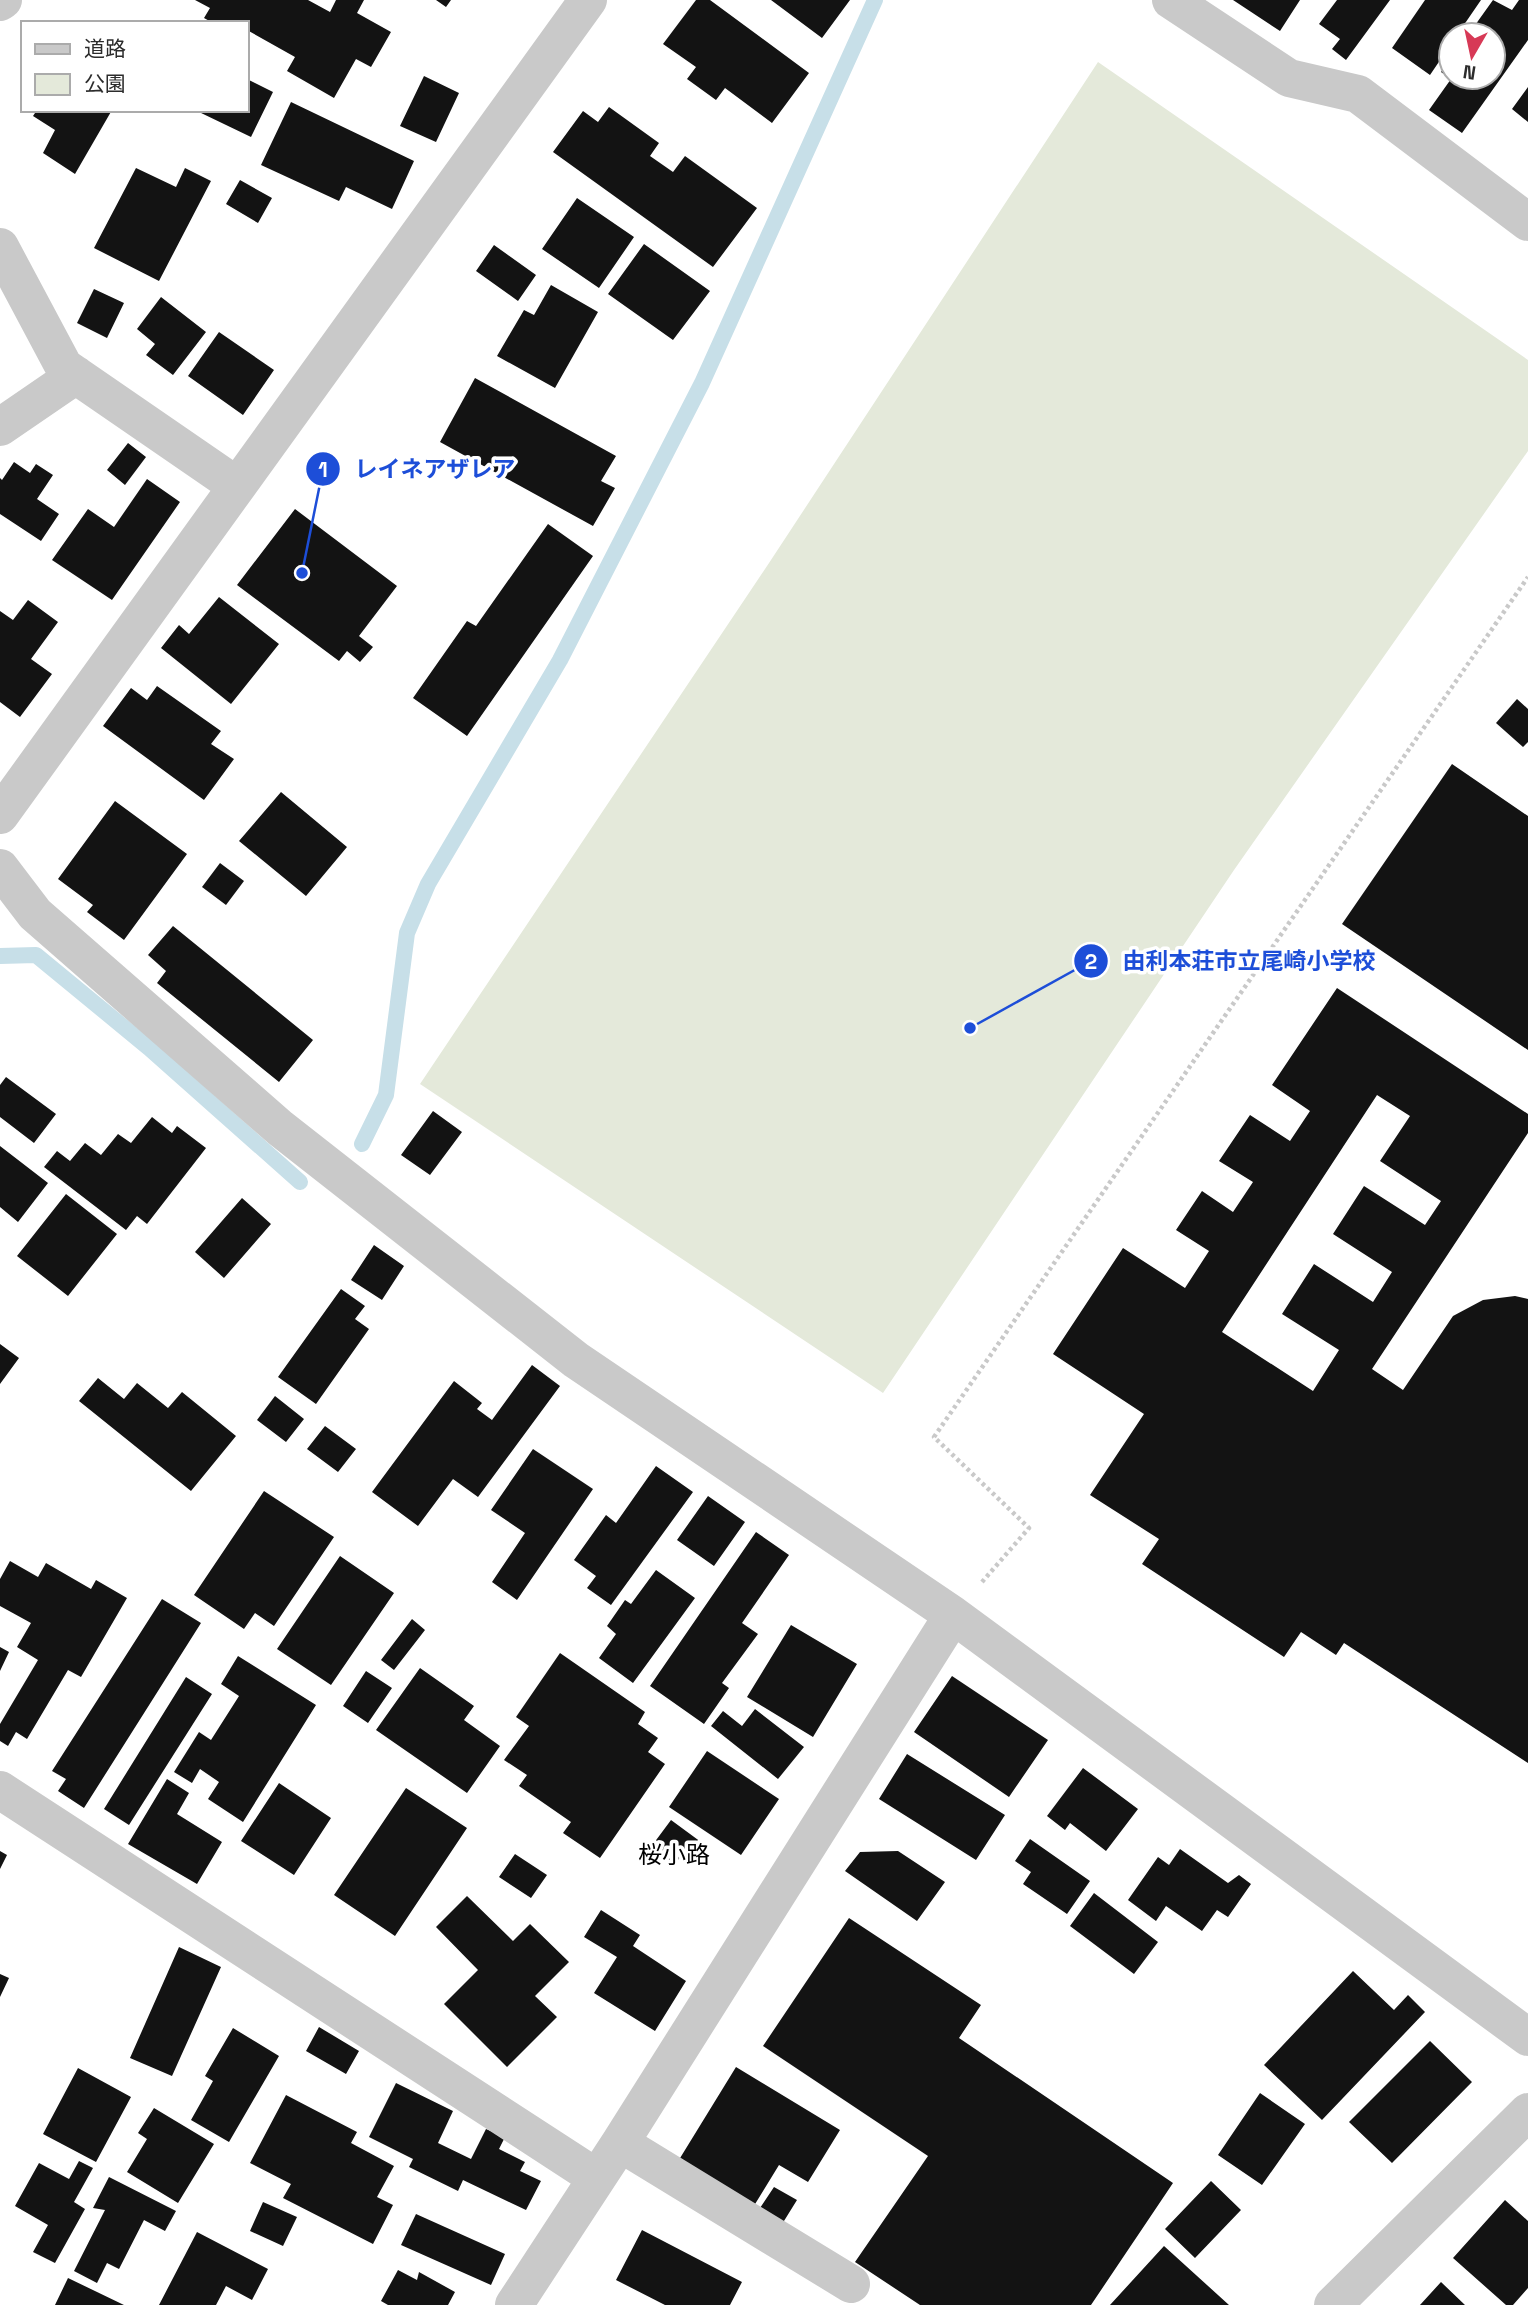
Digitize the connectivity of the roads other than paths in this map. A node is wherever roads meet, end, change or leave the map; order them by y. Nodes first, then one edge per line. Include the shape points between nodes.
1 (588, 0) edge
2 (1171, 0) edge
3 (1528, 222) edge
4 (0, 247) edge
5 (76, 375) junction
6 (0, 427) edge
7 (237, 486) junction
8 (0, 816) edge
9 (0, 868) edge
10 (953, 1615) junction
11 (0, 1790) edge
12 (1528, 2037) edge
13 (1528, 2112) edge
14 (620, 2143) junction
15 (597, 2178) junction
16 (851, 2284) dead end
17 (514, 2305) edge
18 (1332, 2305) edge

1 - 7 street
2 - 3 street via 1289,78 1358,94
4 - 5 street via 64,367
5 - 6 street
5 - 7 street
7 - 8 street
9 - 10 street via 34,914 280,1128 576,1360
10 - 12 street
10 - 14 street
11 - 15 street
13 - 18 street
14 - 15 street
14 - 16 street
15 - 17 street

